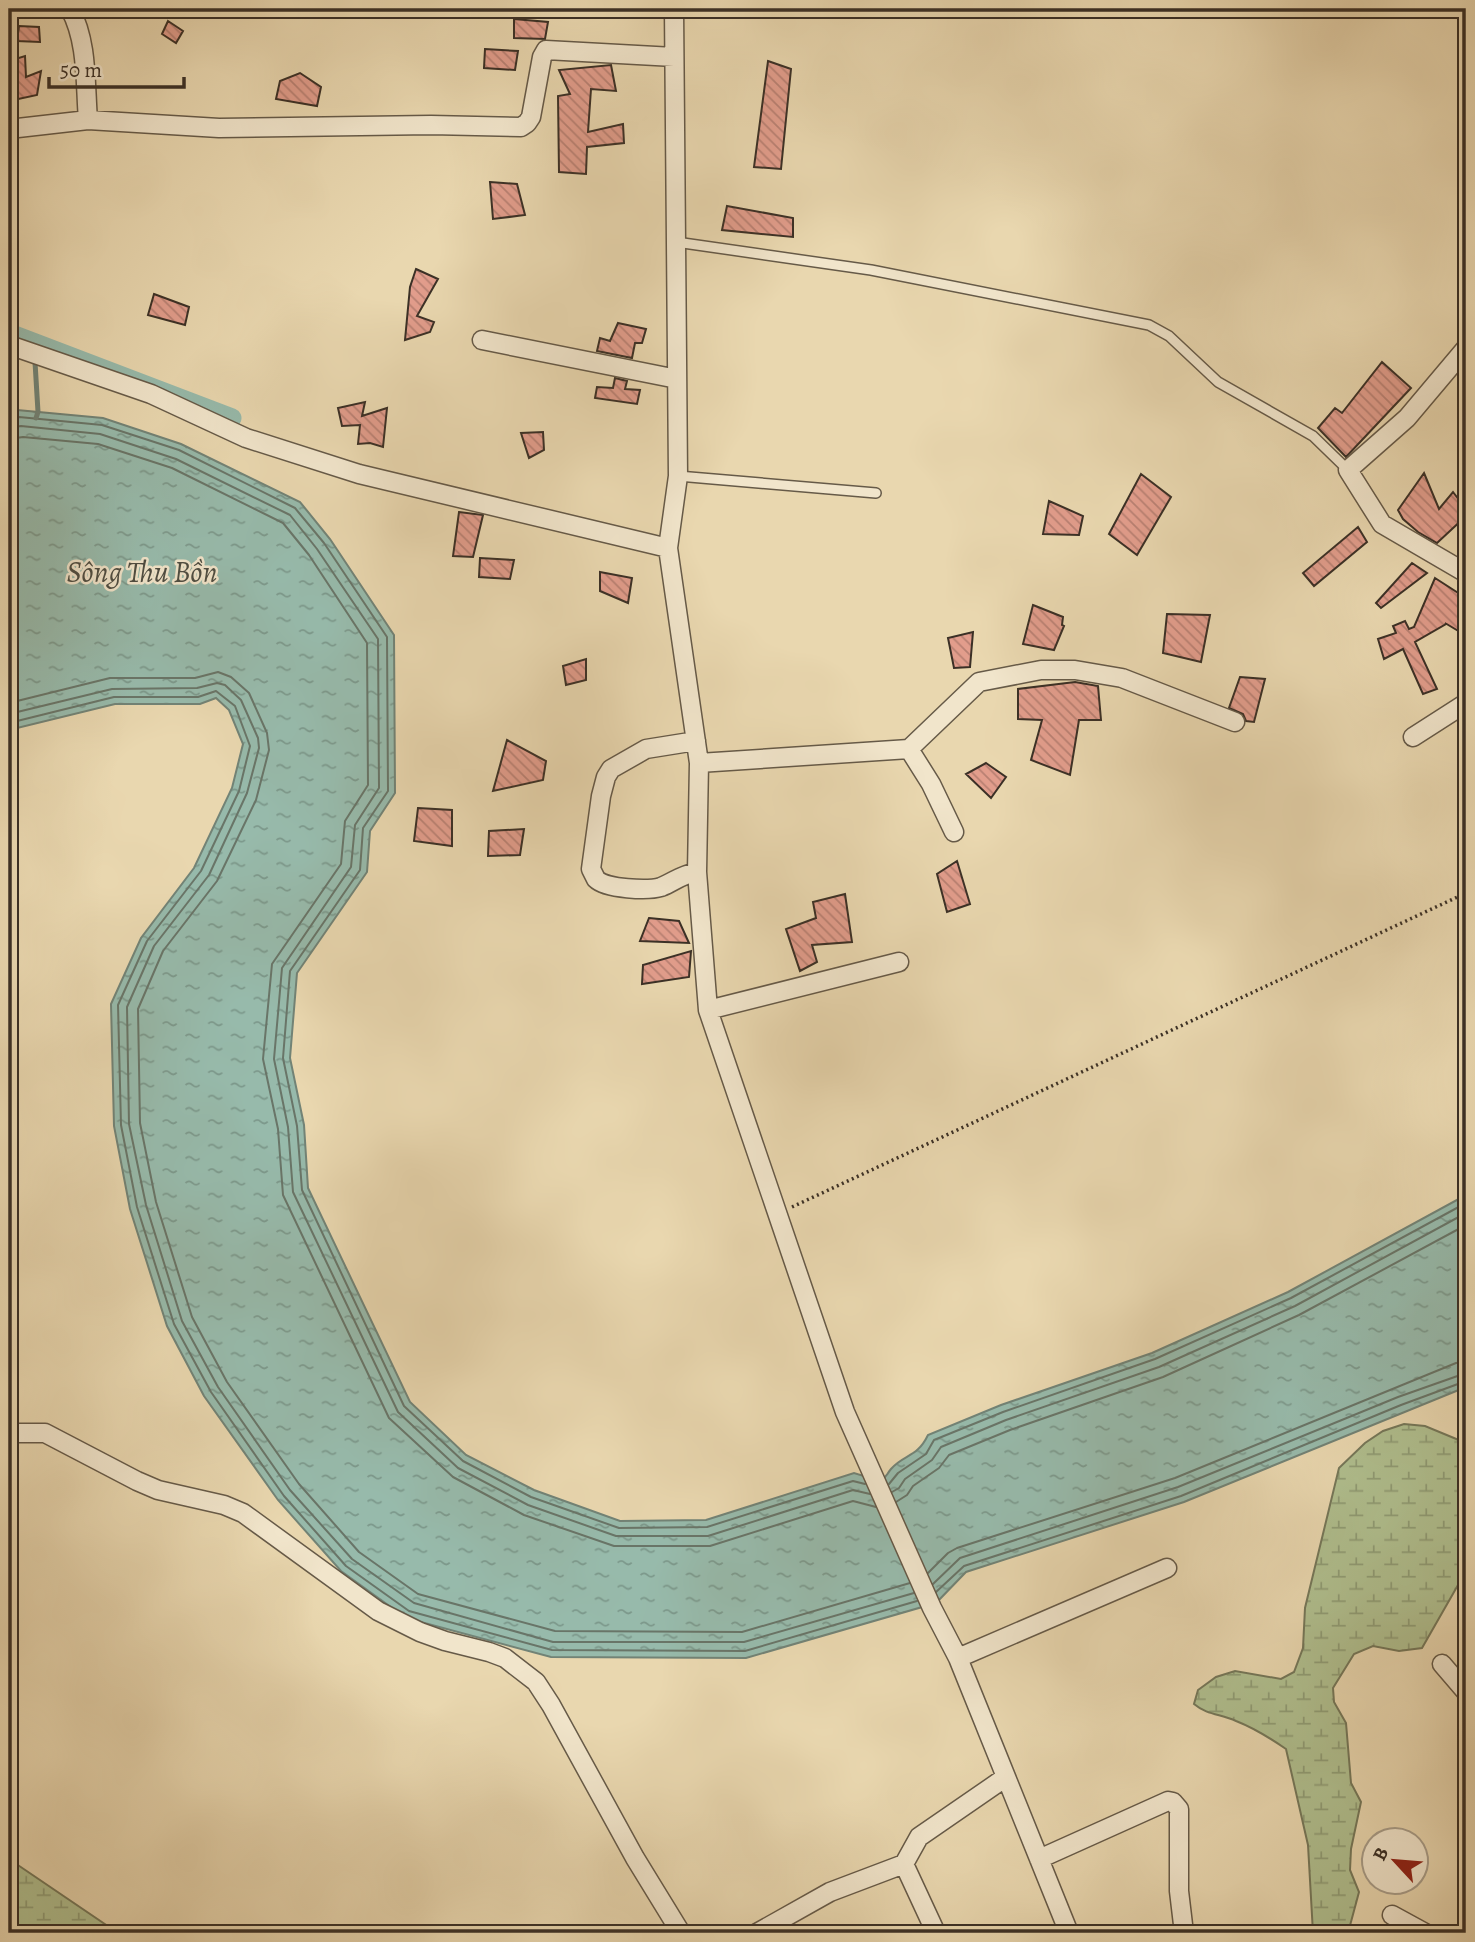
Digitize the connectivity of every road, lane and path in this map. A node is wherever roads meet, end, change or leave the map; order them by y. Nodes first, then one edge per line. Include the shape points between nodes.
1 (70, 9) edge
2 (674, 9) edge
3 (674, 57) junction
4 (88, 121) junction
5 (9, 129) edge
6 (676, 242) junction
7 (482, 340) dead end
8 (9, 345) edge
9 (1466, 348) edge
10 (677, 379) junction
11 (1348, 470) junction
12 (678, 477) junction
13 (876, 493) dead end
14 (668, 548) junction
15 (1466, 573) edge
16 (1466, 703) edge
17 (1235, 722) dead end
18 (1413, 737) dead end
19 (696, 741) junction
20 (909, 749) junction
21 (699, 763) junction
22 (954, 832) dead end
23 (696, 872) junction
24 (1466, 893) edge
25 (899, 962) dead end
26 (708, 1010) junction
27 (777, 1214) junction
28 (9, 1433) edge
29 (1167, 1568) dead end
30 (958, 1658) junction
31 (1443, 1664) dead end
32 (1466, 1692) edge
33 (1006, 1777) junction
34 (1040, 1859) junction
35 (904, 1864) junction
36 (1392, 1915) dead end
37 (681, 1933) edge
38 (757, 1933) edge
39 (936, 1933) edge
40 (1069, 1933) edge
41 (1184, 1933) edge
42 (1425, 1933) edge

1 - 4 street via 83,46
2 - 3 street
3 - 4 street via 546,50 531,117 521,127 219,128
3 - 6 street
4 - 5 street
6 - 10 street
6 - 11 lane via 871,270 1149,325 1169,336 1218,382 1314,436
7 - 10 street
8 - 14 street via 151,394 246,438 359,474
9 - 11 street via 1407,418
10 - 12 street
11 - 15 street via 1382,524
12 - 13 lane
12 - 14 street
14 - 19 street
16 - 18 street
17 - 20 street via 1122,678 1041,670 979,682
19 - 21 street
19 - 23 street via 646,749 611,769 601,796 591,869 600,882 633,889 660,887
20 - 21 street
20 - 22 street
21 - 23 street
23 - 26 street
24 - 27 path
25 - 26 street
26 - 27 street
27 - 30 street via 845,1412
28 - 37 street via 45,1433 136,1481 243,1513 378,1611 420,1632 489,1652 520,1668 551,1705
29 - 30 street
30 - 33 street
31 - 32 street
33 - 34 street
33 - 35 street via 919,1837
34 - 40 street
34 - 41 street via 1173,1802 1179,1809
35 - 38 street via 830,1892
35 - 39 street
36 - 42 street

